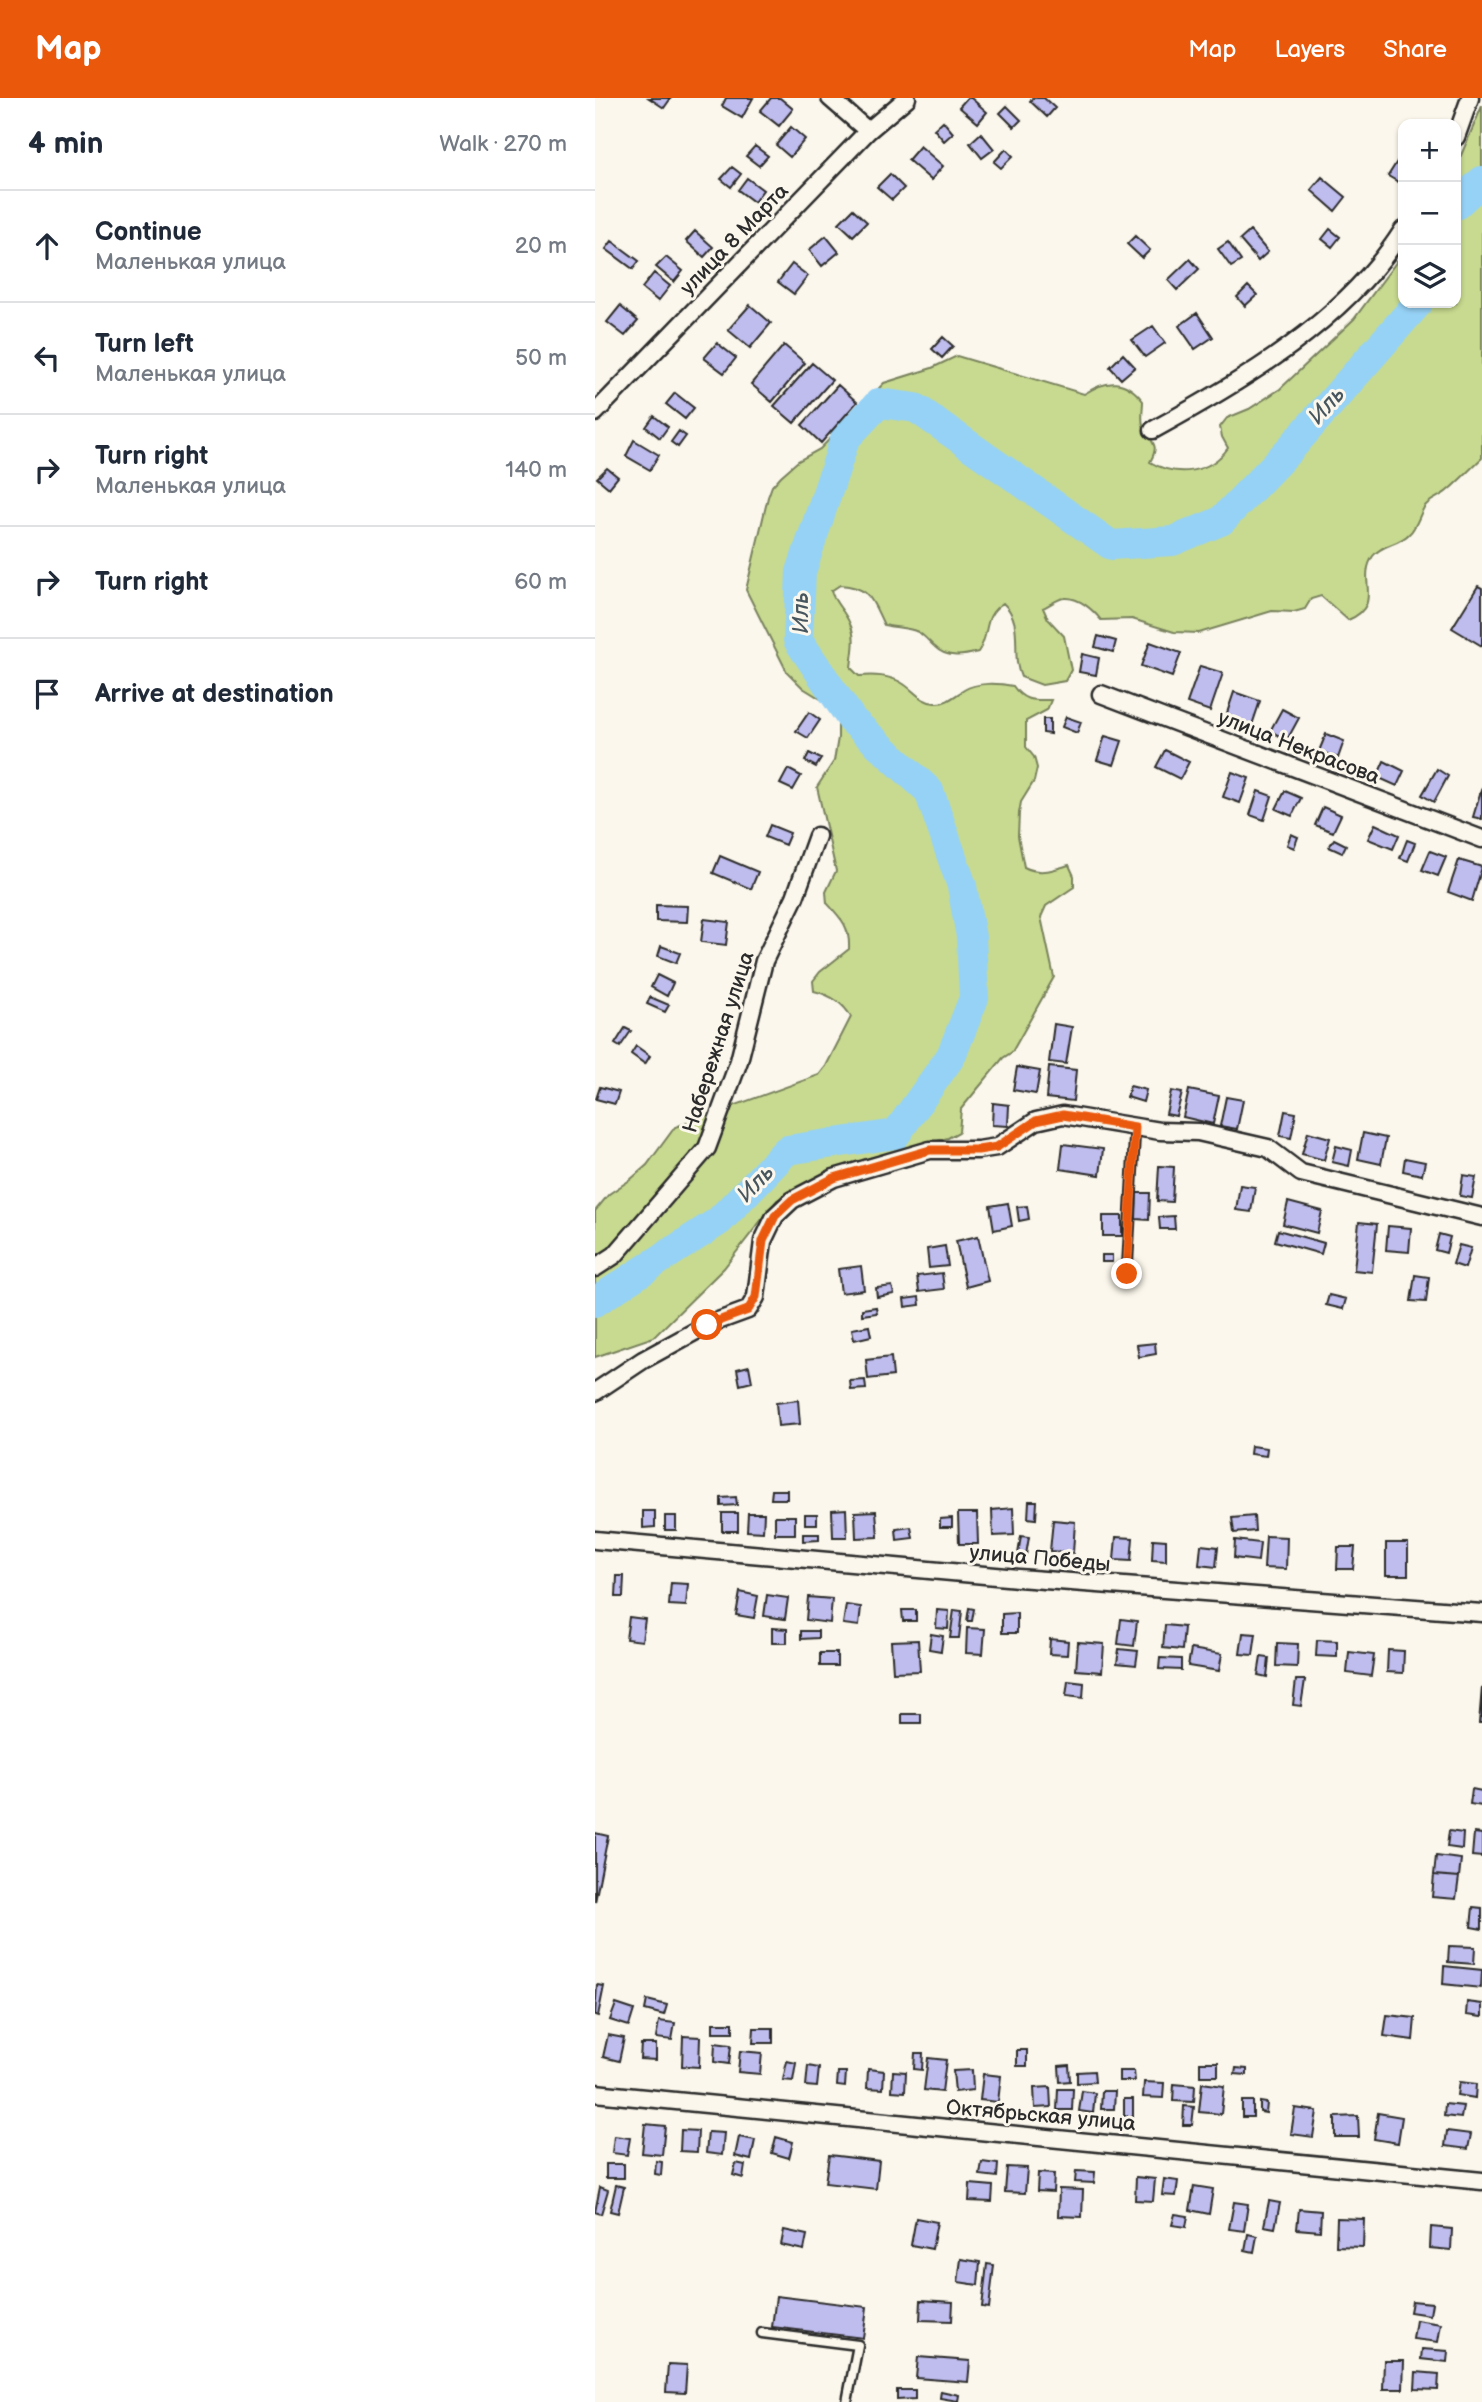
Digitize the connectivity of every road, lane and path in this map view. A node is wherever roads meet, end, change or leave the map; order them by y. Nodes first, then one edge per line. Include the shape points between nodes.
1 (830, 98) edge
2 (907, 98) edge
3 (1470, 98) edge
4 (1461, 123) edge
5 (868, 131) junction
6 (1398, 238) edge
7 (595, 413) edge
8 (1153, 430) dead end
9 (1101, 694) dead end
10 (817, 836) dead end
11 (1482, 839) edge
12 (1135, 1127) junction
13 (1482, 1217) edge
14 (595, 1268) edge
15 (1127, 1274) dead end
16 (595, 1392) edge
17 (595, 1540) edge
18 (1482, 1613) edge
19 (595, 2093) edge
20 (1482, 2181) edge
21 (762, 2333) dead end
22 (847, 2402) edge

1 - 5 street
2 - 5 street, улица 8 Марта
3 - 4 street
5 - 7 street, улица 8 Марта
6 - 8 street via 1359,286 1256,371
9 - 11 street, улица Некрасова
10 - 14 street, Набережная улица via 795,897 764,961 739,1061 707,1148 615,1255
12 - 13 street via 1198,1132 1268,1148 1301,1172
12 - 15 lane
12 - 16 street via 1063,1115 1036,1121 997,1147 930,1150 834,1178 792,1200 775,1216 763,1241 756,1297 748,1310 707,1325
17 - 18 street, улица Победы
19 - 20 street, Октябрьская улица
21 - 22 lane via 858,2345

